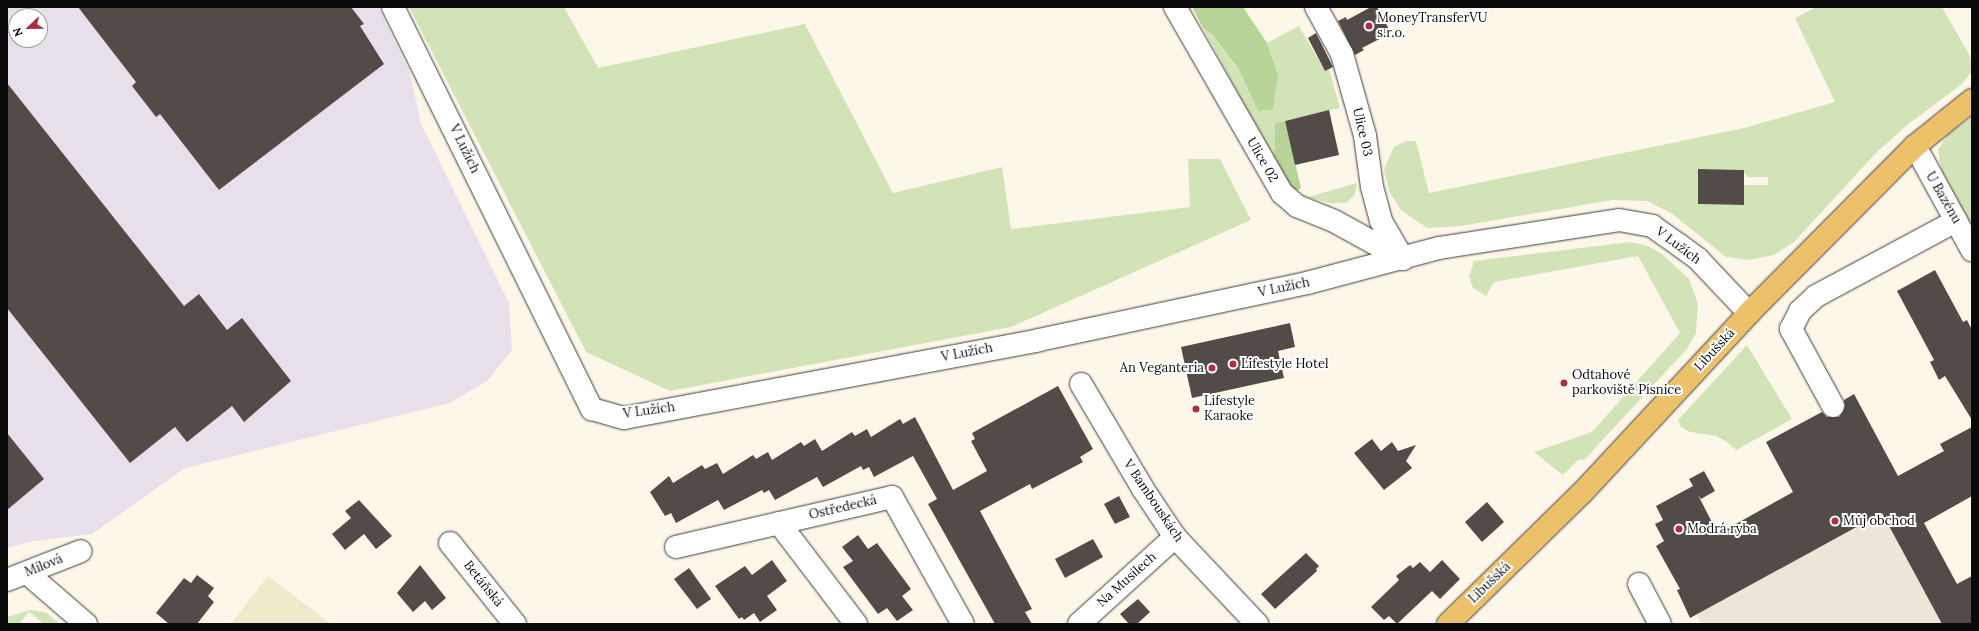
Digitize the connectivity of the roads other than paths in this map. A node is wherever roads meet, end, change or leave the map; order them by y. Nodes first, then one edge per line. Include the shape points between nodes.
1 (393, 7) edge
2 (1175, 7) edge
3 (1316, 7) edge
4 (1972, 100) edge
5 (1915, 146) junction
6 (1956, 221) junction
7 (1972, 250) edge
8 (1403, 259) junction
9 (1749, 314) junction
10 (1081, 384) dead end
11 (1833, 406) dead end
12 (779, 523) junction
13 (1175, 537) junction
14 (450, 543) dead end
15 (676, 547) dead end
16 (81, 551) dead end
17 (17, 577) edge
18 (1639, 584) dead end
19 (86, 624) edge
20 (515, 624) edge
21 (856, 624) edge
22 (963, 624) edge
23 (1079, 624) edge
24 (1257, 624) edge
25 (1448, 624) edge
26 (1660, 624) edge

1 - 8 street, V Lužích via 592,409 624,418 1039,340 1307,283
2 - 8 street, Ulice 02 via 1282,193 1297,206 1334,222
3 - 8 street, Ulice 03 via 1342,54 1366,136 1372,187 1382,221
4 - 5 main road, Libušská
5 - 6 street, U Bazénu
5 - 9 main road, Libušská
6 - 7 street, U Bazénu
6 - 11 street via 1816,296 1800,311 1791,329
8 - 9 street, V Lužích via 1440,248 1619,220 1652,226 1684,248 1698,259
9 - 25 main road, Libušská via 1582,493
10 - 13 street, V Bambouskách via 1143,489
12 - 15 street, Ostředecká
12 - 21 street
12 - 22 street, Ostředecká via 892,497
13 - 23 street, Na Musilech
13 - 24 street, V Bambouskách
14 - 20 street, Betáňská
16 - 17 street, Mílová
17 - 19 street
18 - 26 street

